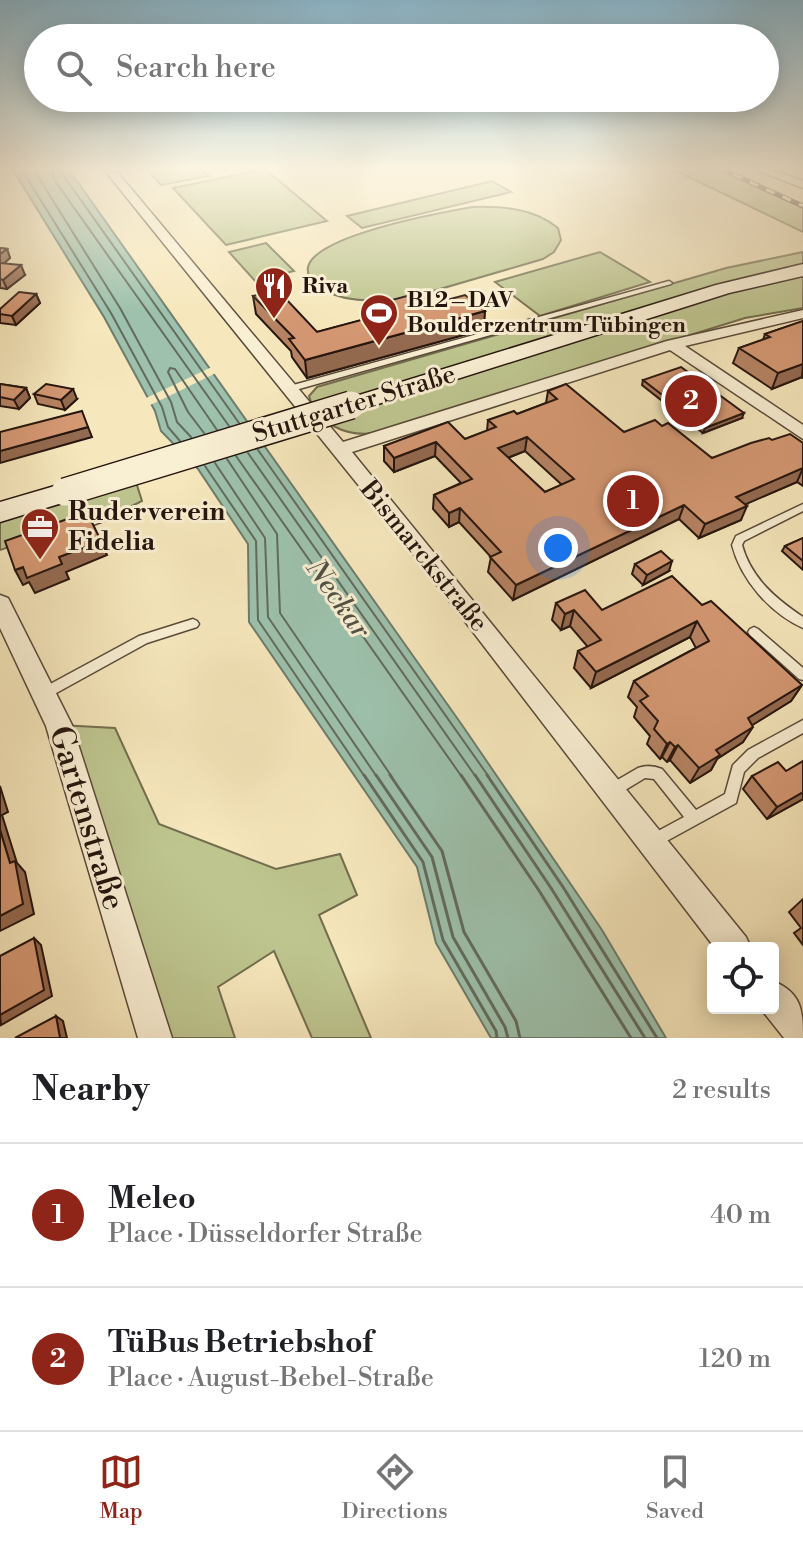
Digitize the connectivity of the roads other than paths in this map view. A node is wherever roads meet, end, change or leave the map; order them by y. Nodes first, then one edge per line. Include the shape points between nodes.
1 (147, 215) edge
2 (803, 270) edge
3 (803, 279) edge
4 (669, 283) dead end
5 (709, 296) junction
6 (803, 314) edge
7 (478, 326) edge
8 (486, 334) junction
9 (672, 344) junction
10 (289, 389) junction
11 (803, 433) edge
12 (338, 450) junction
13 (803, 507) edge
14 (5, 510) edge
15 (105, 517) dead end
16 (66, 530) edge
17 (0, 604) edge
18 (803, 623) edge
19 (193, 624) dead end
20 (754, 632) dead end
21 (803, 675) edge
22 (45, 693) junction
23 (803, 726) edge
24 (610, 792) junction
25 (694, 818) junction
26 (650, 843) junction
27 (730, 942) edge
28 (779, 1005) edge
29 (803, 1036) edge
30 (155, 1038) edge

1 - 10 street, Bismarckstraße
2 - 5 main road, Stuttgarter Straße
3 - 5 main road, Stuttgarter Straße
4 - 8 lane
5 - 14 main road, Stuttgarter Straße, bridge
6 - 9 street
7 - 8 lane
8 - 10 lane
9 - 11 street
9 - 12 street
10 - 12 street, Bismarckstraße
12 - 24 street, Bismarckstraße
13 - 18 lane via 737,545 752,580
15 - 16 lane
17 - 22 street, Gartenstraße
19 - 22 lane via 143,639
20 - 21 lane
22 - 30 street, Gartenstraße
23 - 25 lane via 753,754 738,769 731,798
24 - 25 lane via 643,772 657,773
24 - 26 street, Bismarckstraße
25 - 26 lane
26 - 27 street, Bismarckstraße
28 - 29 street

